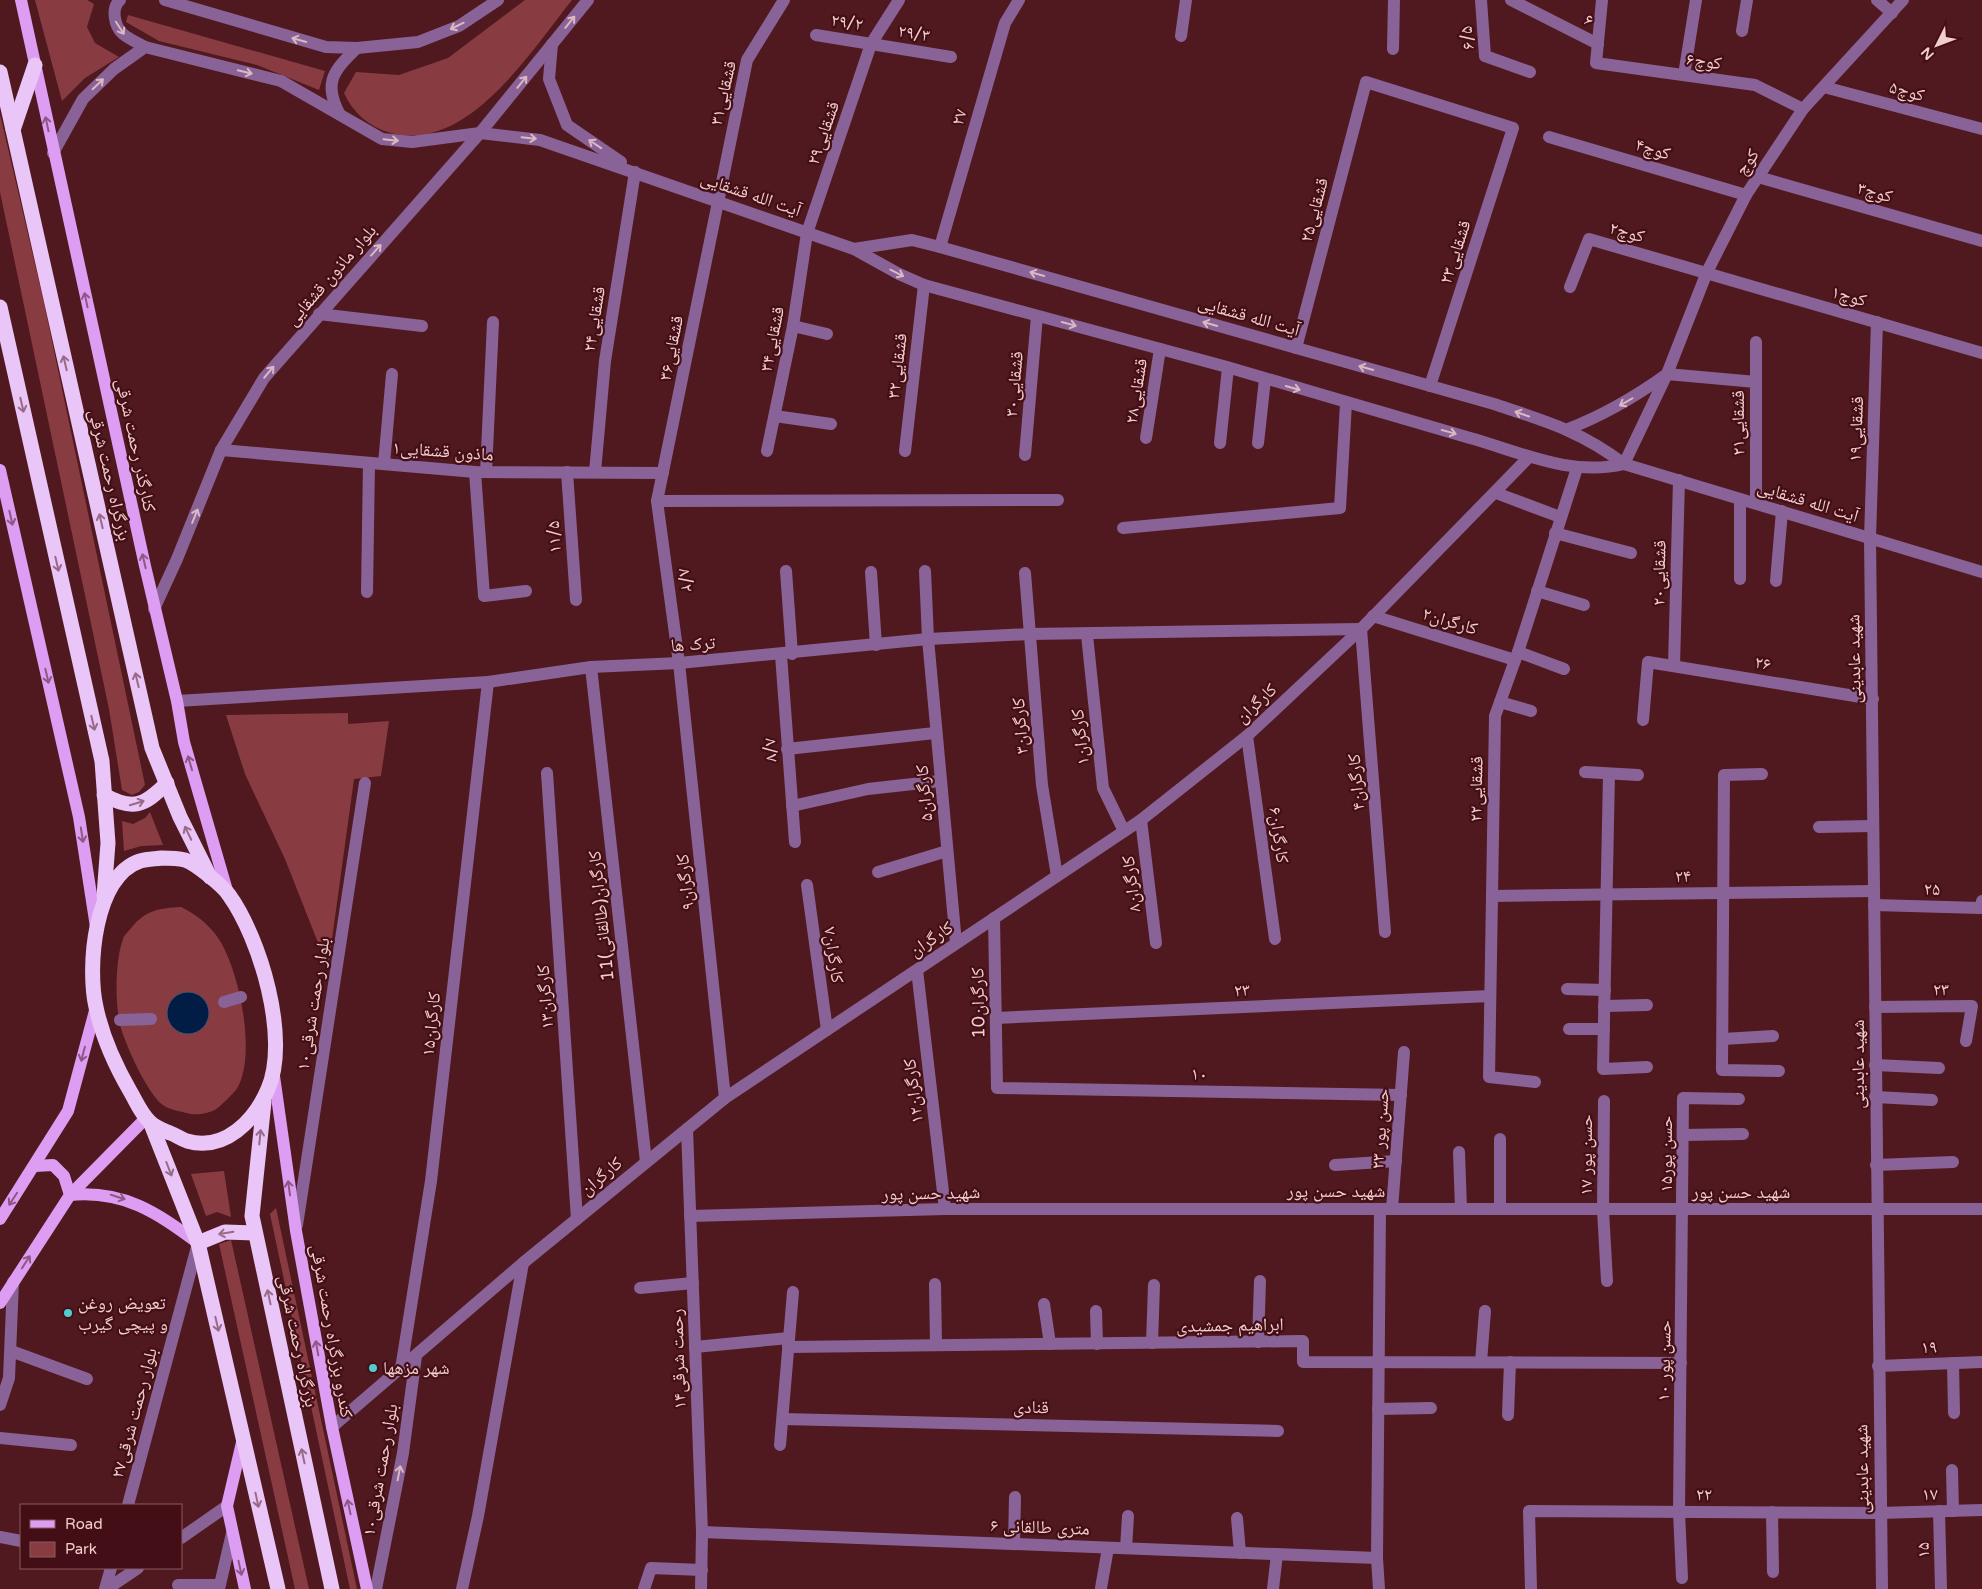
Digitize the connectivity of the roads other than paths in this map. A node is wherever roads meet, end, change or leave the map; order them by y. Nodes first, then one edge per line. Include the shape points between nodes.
1 (21, 0) edge
2 (120, 0) edge
3 (165, 0) edge
4 (498, 0) edge
5 (588, 0) edge
6 (784, 0) edge
7 (899, 0) edge
8 (1019, 0) edge
9 (1186, 0) edge
10 (1394, 0) edge
11 (1482, 0) edge
12 (1511, 0) edge
13 (1602, 0) edge
14 (1696, 0) edge
15 (1747, 0) edge
16 (1877, 0) edge
17 (1903, 0) edge
18 (1892, 13) junction
19 (1742, 31) dead end
20 (816, 35) dead end
21 (1181, 36) dead end
22 (552, 44) junction
23 (871, 44) junction
24 (1598, 44) junction
25 (145, 47) junction
26 (357, 48) junction
27 (1393, 49) dead end
28 (951, 57) dead end
29 (35, 65) junction
30 (0, 72) edge
31 (1530, 72) dead end
32 (1684, 76) junction
33 (1366, 82) joint
34 (1824, 87) junction
35 (1803, 109) junction
36 (339, 114) junction
37 (1982, 129) edge
38 (13, 131) junction
39 (480, 134) junction
40 (1549, 136) dead end
41 (53, 153) junction
42 (635, 172) junction
43 (1758, 177) junction
44 (1746, 195) junction
45 (718, 201) junction
46 (808, 232) junction
47 (1982, 241) edge
48 (940, 247) junction
49 (854, 249) junction
50 (1707, 272) junction
51 (924, 285) junction
52 (1570, 287) dead end
53 (0, 307) edge
54 (319, 314) junction
55 (1037, 316) junction
56 (494, 322) dead end
57 (1878, 322) junction
58 (422, 326) dead end
59 (793, 326) junction
60 (827, 334) dead end
61 (1756, 342) dead end
62 (1296, 348) junction
63 (1160, 349) junction
64 (1982, 353) edge
65 (1228, 368) junction
66 (392, 374) dead end
67 (1667, 374) junction
68 (1265, 379) junction
69 (1756, 382) junction
70 (1430, 386) junction
71 (1346, 403) junction
72 (774, 416) junction
73 (831, 424) dead end
74 (1568, 429) junction
75 (1146, 438) dead end
76 (1220, 443) dead end
77 (1258, 443) dead end
78 (221, 450) junction
79 (767, 451) dead end
80 (905, 451) dead end
81 (1025, 455) dead end
82 (1529, 457) junction
83 (368, 463) junction
84 (384, 464) junction
85 (1624, 464) junction
86 (1577, 468) junction
87 (0, 470) edge
88 (481, 472) junction
89 (567, 472) junction
90 (595, 472) junction
91 (663, 472) junction
92 (1679, 480) junction
93 (1496, 493) junction
94 (1740, 499) junction
95 (1058, 500) dead end
96 (657, 501) junction
97 (1756, 503) junction
98 (1782, 511) junction
99 (1560, 517) junction
100 (1123, 528) dead end
101 (1555, 533) junction
102 (1870, 538) junction
103 (1631, 553) dead end
104 (786, 571) dead end
105 (925, 571) dead end
106 (871, 572) dead end
107 (1982, 572) edge
108 (1025, 573) dead end
109 (1740, 578) dead end
110 (1776, 582) dead end
111 (526, 591) dead end
112 (1537, 591) junction
113 (368, 592) dead end
114 (576, 600) dead end
115 (1584, 605) dead end
116 (154, 609) junction
117 (1374, 616) junction
118 (1361, 629) junction
119 (1030, 634) junction
120 (1087, 635) junction
121 (928, 640) junction
122 (876, 645) junction
123 (787, 655) junction
124 (1517, 656) junction
125 (680, 664) junction
126 (1674, 666) junction
127 (591, 667) junction
128 (1564, 669) dead end
129 (488, 682) junction
130 (1873, 699) junction
131 (177, 701) junction
132 (1500, 702) junction
133 (1531, 711) dead end
134 (1643, 720) dead end
135 (935, 733) junction
136 (1247, 736) junction
137 (787, 749) junction
138 (1586, 772) dead end
139 (547, 773) dead end
140 (1610, 774) junction
141 (1762, 774) dead end
142 (1638, 775) dead end
143 (940, 781) junction
144 (166, 783) junction
145 (365, 783) dead end
146 (104, 795) junction
147 (792, 806) junction
148 (1141, 820) junction
149 (1873, 826) junction
150 (1819, 828) dead end
151 (1124, 831) junction
152 (795, 842) dead end
153 (946, 850) junction
154 (878, 872) dead end
155 (1057, 876) junction
156 (210, 877) junction
157 (807, 885) dead end
158 (1874, 891) junction
159 (1723, 893) junction
160 (228, 894) junction
161 (1607, 894) junction
162 (1492, 896) junction
163 (1982, 900) edge
164 (103, 905) junction
165 (1874, 906) junction
166 (994, 918) junction
167 (96, 927) junction
168 (1386, 932) dead end
169 (1275, 939) dead end
170 (956, 943) junction
171 (1156, 943) dead end
172 (917, 970) junction
173 (1568, 989) dead end
174 (1605, 990) junction
175 (241, 996) dead end
176 (1490, 996) junction
177 (224, 1002) dead end
178 (1647, 1005) dead end
179 (1604, 1006) junction
180 (96, 1007) junction
181 (1875, 1007) junction
182 (996, 1018) junction
183 (151, 1019) dead end
184 (120, 1020) dead end
185 (1569, 1028) dead end
186 (1604, 1029) junction
187 (827, 1030) junction
188 (1773, 1036) dead end
189 (1723, 1039) junction
190 (1966, 1041) dead end
191 (1404, 1052) dead end
192 (1875, 1066) junction
193 (1647, 1067) dead end
194 (1939, 1068) dead end
195 (1779, 1071) dead end
196 (274, 1076) junction
197 (1535, 1082) dead end
198 (997, 1088) joint
199 (1401, 1095) junction
200 (1875, 1097) junction
201 (725, 1098) junction
202 (264, 1100) junction
203 (1739, 1100) dead end
204 (1932, 1100) dead end
205 (1604, 1101) dead end
206 (149, 1121) junction
207 (687, 1129) junction
208 (1743, 1134) dead end
209 (1683, 1135) junction
210 (1500, 1139) dead end
211 (1460, 1152) dead end
212 (646, 1162) junction
213 (1396, 1162) junction
214 (1953, 1162) dead end
215 (1335, 1165) dead end
216 (1876, 1165) junction
217 (34, 1166) junction
218 (70, 1195) junction
219 (945, 1209) junction
220 (1386, 1209) junction
221 (1461, 1209) junction
222 (1500, 1209) junction
223 (1876, 1209) junction
224 (1982, 1209) edge
225 (1603, 1210) junction
226 (1684, 1210) junction
227 (690, 1216) junction
228 (0, 1218) edge
229 (578, 1219) junction
230 (296, 1231) junction
231 (255, 1233) junction
232 (198, 1243) junction
233 (523, 1263) junction
234 (1260, 1281) dead end
235 (1607, 1281) dead end
236 (13, 1282) junction
237 (693, 1283) junction
238 (935, 1284) dead end
239 (1154, 1285) dead end
240 (640, 1288) dead end
241 (793, 1292) dead end
242 (0, 1303) edge
243 (1044, 1304) dead end
244 (1096, 1311) dead end
245 (1485, 1312) dead end
246 (789, 1342) junction
247 (1258, 1342) junction
248 (1152, 1343) junction
249 (1050, 1344) junction
250 (1098, 1344) junction
251 (936, 1345) junction
252 (695, 1346) junction
253 (11, 1350) junction
254 (416, 1356) junction
255 (1379, 1362) junction
256 (1482, 1362) junction
257 (1510, 1362) junction
258 (1982, 1362) edge
259 (1681, 1363) junction
260 (1953, 1363) junction
261 (1878, 1366) junction
262 (401, 1369) junction
263 (87, 1379) dead end
264 (0, 1405) edge
265 (1431, 1408) dead end
266 (1378, 1409) junction
267 (1954, 1413) dead end
268 (1508, 1415) dead end
269 (782, 1419) junction
270 (332, 1427) junction
271 (1278, 1431) dead end
272 (243, 1435) junction
273 (0, 1438) edge
274 (71, 1445) dead end
275 (780, 1445) dead end
276 (1952, 1470) dead end
277 (1015, 1497) dead end
278 (128, 1504) edge
279 (226, 1506) junction
280 (1982, 1510) edge
281 (1939, 1511) junction
282 (1953, 1511) junction
283 (1679, 1512) junction
284 (1772, 1512) junction
285 (1880, 1512) junction
286 (1128, 1516) dead end
287 (1238, 1518) dead end
288 (702, 1532) junction
289 (232, 1533) junction
290 (182, 1537) edge
291 (0, 1538) edge
292 (20, 1541) edge
293 (1014, 1544) junction
294 (1108, 1548) junction
295 (1126, 1548) junction
296 (1240, 1553) junction
297 (1277, 1554) junction
298 (1377, 1558) junction
299 (111, 1569) edge
300 (137, 1569) edge
301 (702, 1570) junction
302 (1773, 1572) dead end
303 (1682, 1578) dead end
304 (178, 1585) dead end
305 (219, 1587) edge
306 (109, 1588) edge
307 (1101, 1588) edge
308 (245, 1589) edge
309 (278, 1589) edge
310 (332, 1589) edge
311 (367, 1589) edge
312 (376, 1589) edge
313 (462, 1589) edge
314 (644, 1589) edge
315 (701, 1589) edge
316 (1273, 1589) edge
317 (1379, 1589) edge
318 (1531, 1589) edge
319 (1882, 1589) edge
320 (1941, 1589) edge

1 - 29 main road, کنارگذر رحمت شرقی
2 -> 25 street via 114,18 122,33
26 -> 3 street via 326,47
4 -> 26 street via 459,26 418,42
22 -> 5 street, بلوار ماذون قشقایی
6 - 45 street, ۳۱قشقایی via 747,60
7 - 23 street, قشقایی۲۹
8 - 48 street, ۲۷ via 1005,23
9 - 21 street
10 - 27 street
11 - 31 street, ۶/۵ via 1484,56
12 - 24 street, ۶
13 - 24 street
14 - 32 street
15 - 19 street
16 - 18 street
17 - 18 street, کوچ
18 - 34 street, کوچ
20 - 23 street, ۲۹/۲
39 -> 22 street, بلوار ماذون قشقایی
42 -> 22 street via 566,125 549,79
23 - 28 street, ۲۹/۳
23 - 46 street, قشقایی۲۹
24 - 32 street, کوچ۶ via 1596,63
25 -> 36 street via 281,81
41 -> 25 street via 82,99 114,68
26 - 36 street via 338,66 330,82
29 - 38 highway
41 -> 29 main road, کنارگذر رحمت شرقی
30 - 38 highway, بزرگراه رحمت شرقی
32 - 35 street, کوچ۶ via 1754,85
33 - 62 street, قشقایی۲۵
33 - 70 street, قشقایی۲۳ via 1513,128
34 - 35 street, کوچ
34 - 37 street, ۵کوچ
35 - 43 street, کوچ
36 -> 39 street via 382,139 412,142
144 -> 38 highway, بزرگراه رحمت شرقی via 152,748
39 -> 42 street via 540,140
54 -> 39 street, بلوار ماذون قشقایی
40 - 44 street, کوچ۴
116 -> 41 main road, کنارگذر رحمت شرقی
42 - 45 street, آیت الله قشقایی
42 - 90 street, قشقایی۲۴ via 605,361
43 - 44 street, کوچ
43 - 47 street, ۳کوچ
44 - 50 street, کوچ
45 - 46 street, آیت الله قشقایی
45 - 91 street, قشقایی۳۶
46 - 49 street, آیت الله قشقایی
46 - 59 street, قشقایی۳۴
48 - 49 street, آیت الله قشقایی via 912,240
62 -> 48 street, آیت الله قشقایی
49 -> 51 street, آیت الله قشقایی
50 - 52 street, کوچ۲ via 1589,239
50 - 57 street, کوچ۱
50 - 67 street, کوچ
51 - 55 street, آیت الله قشقایی
51 - 80 street, قشقایی۳۲
53 -> 146 highway via 102,761
54 - 58 street
78 -> 54 street, بلوار ماذون قشقایی via 264,378
55 -> 63 street, آیت الله قشقایی
55 - 81 street, قشقایی۳۰
56 - 88 street
57 - 64 street, کوچ۱
57 - 102 street, ۱۹قشقایی
59 - 60 street
59 - 72 street, قشقایی۳۴
61 - 69 street, قشقایی۲۱
70 -> 62 street, آیت الله قشقایی
63 - 65 street, آیت الله قشقایی
63 - 75 street, قشقایی۲۸
65 - 68 street, آیت الله قشقایی
65 - 76 street
66 - 84 street
67 - 69 street
67 -> 74 street via 1631,399
67 - 85 street, کوچ
68 -> 71 street, آیت الله قشقایی
68 - 77 street
69 - 97 street, قشقایی۲۱
74 -> 70 street, آیت الله قشقایی
71 -> 82 street, آیت الله قشقایی
71 - 100 street via 1340,508
72 - 73 street
72 - 79 street, قشقایی۳۴
74 - 85 street, آیت الله قشقایی via 1601,446
78 - 83 street, ماذون قشقایی۱
116 -> 78 street, بلوار ماذون قشقایی
82 - 86 street, آیت الله قشقایی
82 - 93 street, کارگران
83 - 84 street, ماذون قشقایی۱
83 - 113 street
84 - 88 street, ماذون قشقایی۱
85 - 86 street, آیت الله قشقایی
85 - 92 street, آیت الله قشقایی
86 - 99 street, ۲۲قشقایی
87 -> 167 main road via 79,817
88 - 89 street, ماذون قشقایی۱
88 - 111 street via 484,596
89 - 90 street, ماذون قشقایی۱
89 - 114 street, ۱۱/۵
90 - 91 street, ماذون قشقایی۱
91 - 96 street, قشقایی۳۶
92 - 94 street, آیت الله قشقایی
92 - 126 street, ۲۰قشقایی
93 - 99 street
93 - 117 street, کارگران
94 - 97 street, آیت الله قشقایی
94 - 109 street
95 - 96 street
96 - 125 street, ۸/۲
97 - 98 street, آیت الله قشقایی
98 - 102 street, آیت الله قشقایی
98 - 110 street
99 - 101 street, ۲۲قشقایی
101 - 103 street
101 - 112 street, ۲۲قشقایی
102 - 107 street, آیت الله قشقایی
102 - 130 street, شهید عابدینی
104 - 123 street, ۸/۷
105 - 121 street, کارگران۵
106 - 122 street
108 - 119 street, کارگران۳
112 - 115 street
112 - 124 street, ۲۲قشقایی
116 - 131 main road, کنارگذر رحمت شرقی
117 - 118 street, کارگران
117 - 124 street, کارگران۲
118 - 120 street, ترک ها
118 - 136 street, کارگران
118 - 168 street, کارگران۴
119 - 120 street, ترک ها
119 - 121 street, ترک ها
119 - 155 street, کارگران۳ via 1042,785
120 - 151 street, ۱کارگران via 1103,788
121 - 122 street, ترک ها
121 - 135 street, کارگران۵
122 - 123 street, ترک ها
123 - 125 street, ترک ها
123 - 137 street, ۸/۷
124 - 128 street, کارگران۲
124 - 132 street, ۲۲قشقایی
125 - 127 street, ترک ها
125 - 201 street, کارگران۹
126 - 130 street, ۲۶
126 - 134 street, ۲۶ via 1648,662
127 - 129 street, ترک ها
127 - 212 street, 11کارگران(طالقانی)
129 - 131 street, ترک ها
129 - 262 street, ۱۵کارگران via 431,1181
130 - 149 street, شهید عابدینی
160 -> 131 main road, کنارگذر رحمت شرقی via 184,742
132 - 133 street
132 - 162 street, ۲۲قشقایی via 1495,716
135 - 137 street
135 - 143 street, کارگران۵
136 - 148 street, کارگران
136 - 169 street, ۶کارگران
137 - 147 street, ۸/۷
138 - 140 street
139 - 229 street, کارگران۱۳
140 - 142 street
140 - 161 street
141 - 159 street via 1724,775
143 - 147 street via 868,789
143 - 153 street, کارگران۵
146 -> 144 highway via 129,806 142,803
156 -> 144 highway, بزرگراه رحمت شرقی
145 - 230 street, ۱۰بلوار رحمت شرقی
146 - 164 highway via 108,843
147 - 152 street, ۸/۷
148 - 151 street, کارگران
148 - 171 street, کارگران۸
149 - 150 street
149 - 158 street, شهید عابدینی
151 - 155 street, کارگران
153 - 154 street
153 - 170 street, کارگران۵
155 - 166 street, کارگران
156 - 160 highway
156 - 164 highway via 187,860 162,858 139,861 113,884
157 - 187 street, کارگران۷
158 - 159 street, ۲۴
158 - 165 street, شهید عابدینی
159 - 161 street, ۲۴
159 - 189 street
160 - 196 highway via 252,937 269,993 275,1027
161 - 162 street, ۲۴
161 - 174 street
162 - 176 street, ۲۲قشقایی
163 - 165 street, ۲۵ via 1981,908
164 - 167 highway
165 - 181 street, شهید عابدینی
166 - 170 street, کارگران
166 - 182 street, 10کارگران
167 - 180 highway via 92,973
170 - 172 street, کارگران
172 - 187 street, کارگران
172 - 219 street, ۱۲کارگران
173 - 174 street
174 - 179 street
175 - 177 street
176 - 182 street, ۲۳
176 - 197 street, ۲۲قشقایی via 1489,1077
178 - 179 street
179 - 186 street
180 - 206 highway via 115,1065
180 -> 217 main road via 68,1112
181 - 190 street, ۲۳ via 1972,1006
181 - 192 street, شهید عابدینی
182 - 198 street, 10کارگران
183 - 184 street
185 - 186 street
186 - 193 street via 1603,1069
187 - 201 street, کارگران
188 - 189 street
189 - 195 street via 1722,1070
191 - 199 street, ۲۳ حسن پور
192 - 194 street
192 - 200 street, شهید عابدینی
196 - 202 highway
230 -> 196 main road, کندرو بزرگراه رحمت شرقی
198 - 199 street, ۱۰
199 - 213 street, ۲۳ حسن پور
200 - 204 street
200 - 216 street, شهید عابدینی
201 - 207 street, کارگران
202 - 206 highway via 248,1124 230,1136 208,1142 188,1141
231 -> 202 highway, بزرگراه رحمت شرقی via 252,1216
203 - 209 street, حسن پور۱۵ via 1683,1098
205 - 225 street, ۱۷ حسن پور
206 - 218 main road
206 -> 232 highway
207 - 212 street, کارگران
207 - 227 street, ۱۴رحمت شرقی
208 - 209 street
209 - 226 street, حسن پور۱۵
210 - 222 street
211 - 221 street
212 - 229 street, کارگران
213 - 215 street
213 - 220 street, ۲۳ حسن پور
214 - 216 street
216 - 223 street, شهید عابدینی
217 - 218 main road via 53,1165 64,1176
217 -> 228 main road
218 -> 232 main road via 93,1193 120,1198 170,1222
236 -> 218 main road
219 - 220 street, شهید حسن پور
219 - 227 street, شهید حسن پور
220 - 221 street, شهید حسن پور
220 - 255 street, ۲۳ حسن پور
221 - 222 street, شهید حسن پور
222 - 225 street, شهید حسن پور
223 - 224 street, شهید حسن پور
223 - 226 street, شهید حسن پور
223 - 261 street, شهید عابدینی
225 - 226 street, شهید حسن پور
225 - 235 street, ۱۷ حسن پور
226 - 259 street, ۱۰ حسن پور
227 - 237 street, ۱۴رحمت شرقی
229 - 233 street, کارگران
270 -> 230 main road, کندرو بزرگراه رحمت شرقی
231 -> 232 highway via 225,1232
310 -> 231 highway, بزرگراه رحمت شرقی
232 -> 272 highway
232 - 278 street, بلوار رحمت شرقی۲۷
233 - 254 street, کارگران
233 - 313 street
234 - 247 street
236 - 242 main road
236 - 253 street
237 - 240 street
237 - 252 street, ۱۴رحمت شرقی
238 - 251 street
239 - 248 street
241 - 246 street
243 - 249 street
244 - 250 street
245 - 256 street
246 - 251 street, ابراهیم جمشیدی
246 - 252 street, ابراهیم جمشیدی
246 - 269 street
247 - 248 street, ابراهیم جمشیدی
247 - 255 street, ابراهیم جمشیدی via 1303,1342 1303,1362
248 - 250 street, ابراهیم جمشیدی
249 - 250 street, ابراهیم جمشیدی
249 - 251 street, ابراهیم جمشیدی
252 - 288 street, ۱۴رحمت شرقی
253 - 263 street
253 - 264 street via 9,1378
254 - 262 street, کارگران
312 -> 254 street, بلوار رحمت شرقی۱۰ via 403,1453
255 - 256 street, ابراهیم جمشیدی
255 - 266 street, ۲۳ حسن پور
256 - 257 street, ابراهیم جمشیدی
257 - 259 street, ابراهیم جمشیدی
257 - 268 street
258 - 260 street, ۱۹
259 - 283 street, ۱۰ حسن پور
260 - 261 street, ۱۹
260 - 267 street
261 - 285 street, شهید عابدینی
262 - 270 street, کارگران
265 - 266 street
266 - 298 street, ۲۳ حسن پور
269 - 271 street, قنادی
269 - 275 street
311 -> 270 main road, کندرو بزرگراه رحمت شرقی
272 - 279 main road
272 -> 309 highway
273 - 274 street
276 - 282 street
277 - 293 street
279 - 289 main road
279 - 290 street
280 - 282 street, ۱۷
281 - 282 street, ۱۷
281 - 285 street, ۱۷
281 - 320 street, ۱۵
283 - 284 street, ۲۲
283 - 303 street, ۱۰ حسن پور
283 - 318 street, ۲۲ via 1529,1512
284 - 285 street, ۲۲
284 - 302 street
285 - 319 street, شهید عابدینی
286 - 295 street
287 - 296 street
288 - 293 street, ۶ متری طالقانی
288 - 301 street, ۱۴رحمت شرقی
289 - 305 street
289 -> 308 main road
291 - 292 street
293 - 294 street, ۶ متری طالقانی
294 - 295 street, ۶ متری طالقانی
294 - 307 street
295 - 296 street, ۶ متری طالقانی
296 - 297 street, ۶ متری طالقانی
297 - 298 street, ۶ متری طالقانی
297 - 316 street
298 - 317 street, ۲۳ حسن پور
299 - 306 street
300 - 306 street
301 - 314 street via 651,1568
301 - 315 street, ۱۴رحمت شرقی
304 - 305 street

